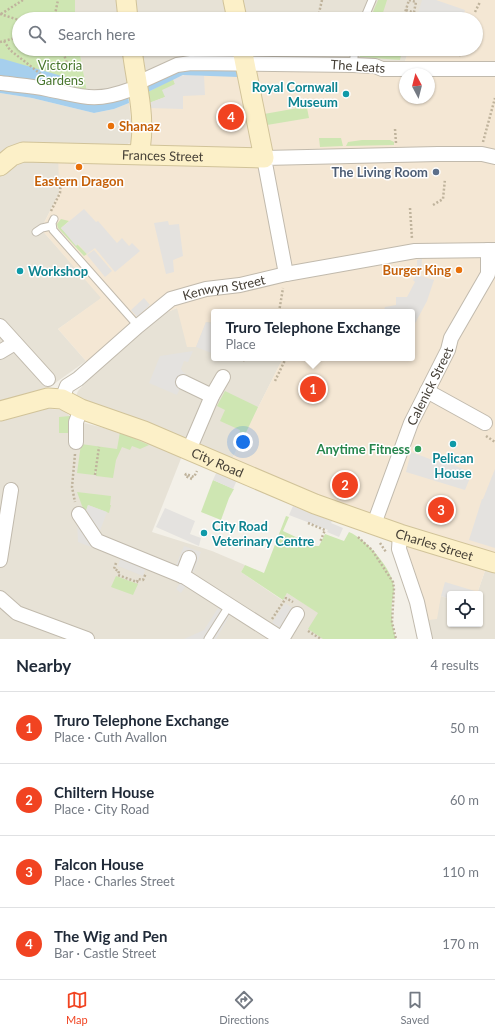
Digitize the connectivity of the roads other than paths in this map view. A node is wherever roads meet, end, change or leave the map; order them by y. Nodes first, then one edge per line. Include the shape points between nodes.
1 (126, 0) edge
2 (233, 0) edge
3 (372, 0) edge
4 (127, 12) edge
5 (236, 12) edge
6 (367, 12) edge
7 (133, 56) edge
8 (244, 56) edge
9 (354, 56) edge
10 (353, 65) junction
11 (495, 69) edge
12 (144, 80) dead end
13 (0, 83) edge
14 (129, 90) dead end
15 (492, 151) edge
16 (139, 154) junction
17 (264, 158) junction
18 (3, 161) edge
19 (36, 232) dead end
20 (491, 250) edge
21 (285, 277) junction
22 (0, 326) edge
23 (138, 326) junction
24 (14, 343) junction
25 (0, 352) edge
26 (223, 377) dead end
27 (48, 379) dead end
28 (183, 382) dead end
29 (427, 391) junction
30 (212, 396) junction
31 (62, 399) junction
32 (81, 409) junction
33 (0, 411) edge
34 (485, 430) road end
35 (76, 442) road end
36 (189, 450) junction
37 (11, 490) dead end
38 (79, 514) road end
39 (374, 524) junction
40 (400, 534) junction
41 (189, 558) dead end
42 (0, 560) edge
43 (495, 563) edge
44 (182, 576) junction
45 (0, 598) edge
46 (229, 606) junction
47 (297, 614) dead end
48 (87, 639) edge
49 (208, 639) edge
50 (282, 639) edge
51 (425, 639) edge

1 - 4 street
2 - 5 street
3 - 6 lane
7 - 16 street via 140,93 142,126
8 - 10 street, The Leats
8 - 12 street, The Leats via 219,65 185,64
8 - 17 street
9 - 10 lane
10 - 11 street, The Leats via 375,66 382,69
13 - 14 street via 88,98 112,96
15 - 17 street via 482,154
16 - 17 street, Frances Street
16 - 18 street, Frances Street via 23,152
17 - 21 street
19 - 23 lane via 52,220 53,230 99,288
20 - 21 street, Kenwyn Street via 415,251
20 - 29 street, Calenick Street via 488,274 451,338 448,350
21 - 23 street, Kenwyn Street via 174,298
22 - 24 street
23 - 31 street, Kenwyn Street via 69,384
24 - 25 street
24 - 27 street
26 - 30 street
28 - 30 street
29 - 34 street
29 - 39 street, Calenick Street via 411,423
30 - 36 street
31 - 32 street, City Road
31 - 33 street via 48,398
32 - 35 street via 76,422
32 - 36 street, City Road via 129,424
36 - 39 street, City Road via 297,497
37 - 42 street
38 - 44 street via 97,541
39 - 40 street, Charles Street
40 - 43 street, Charles Street
40 - 51 street via 399,549 417,602
41 - 44 street
44 - 46 street
45 - 48 street via 17,613
46 - 49 lane
46 - 50 street
47 - 50 street

